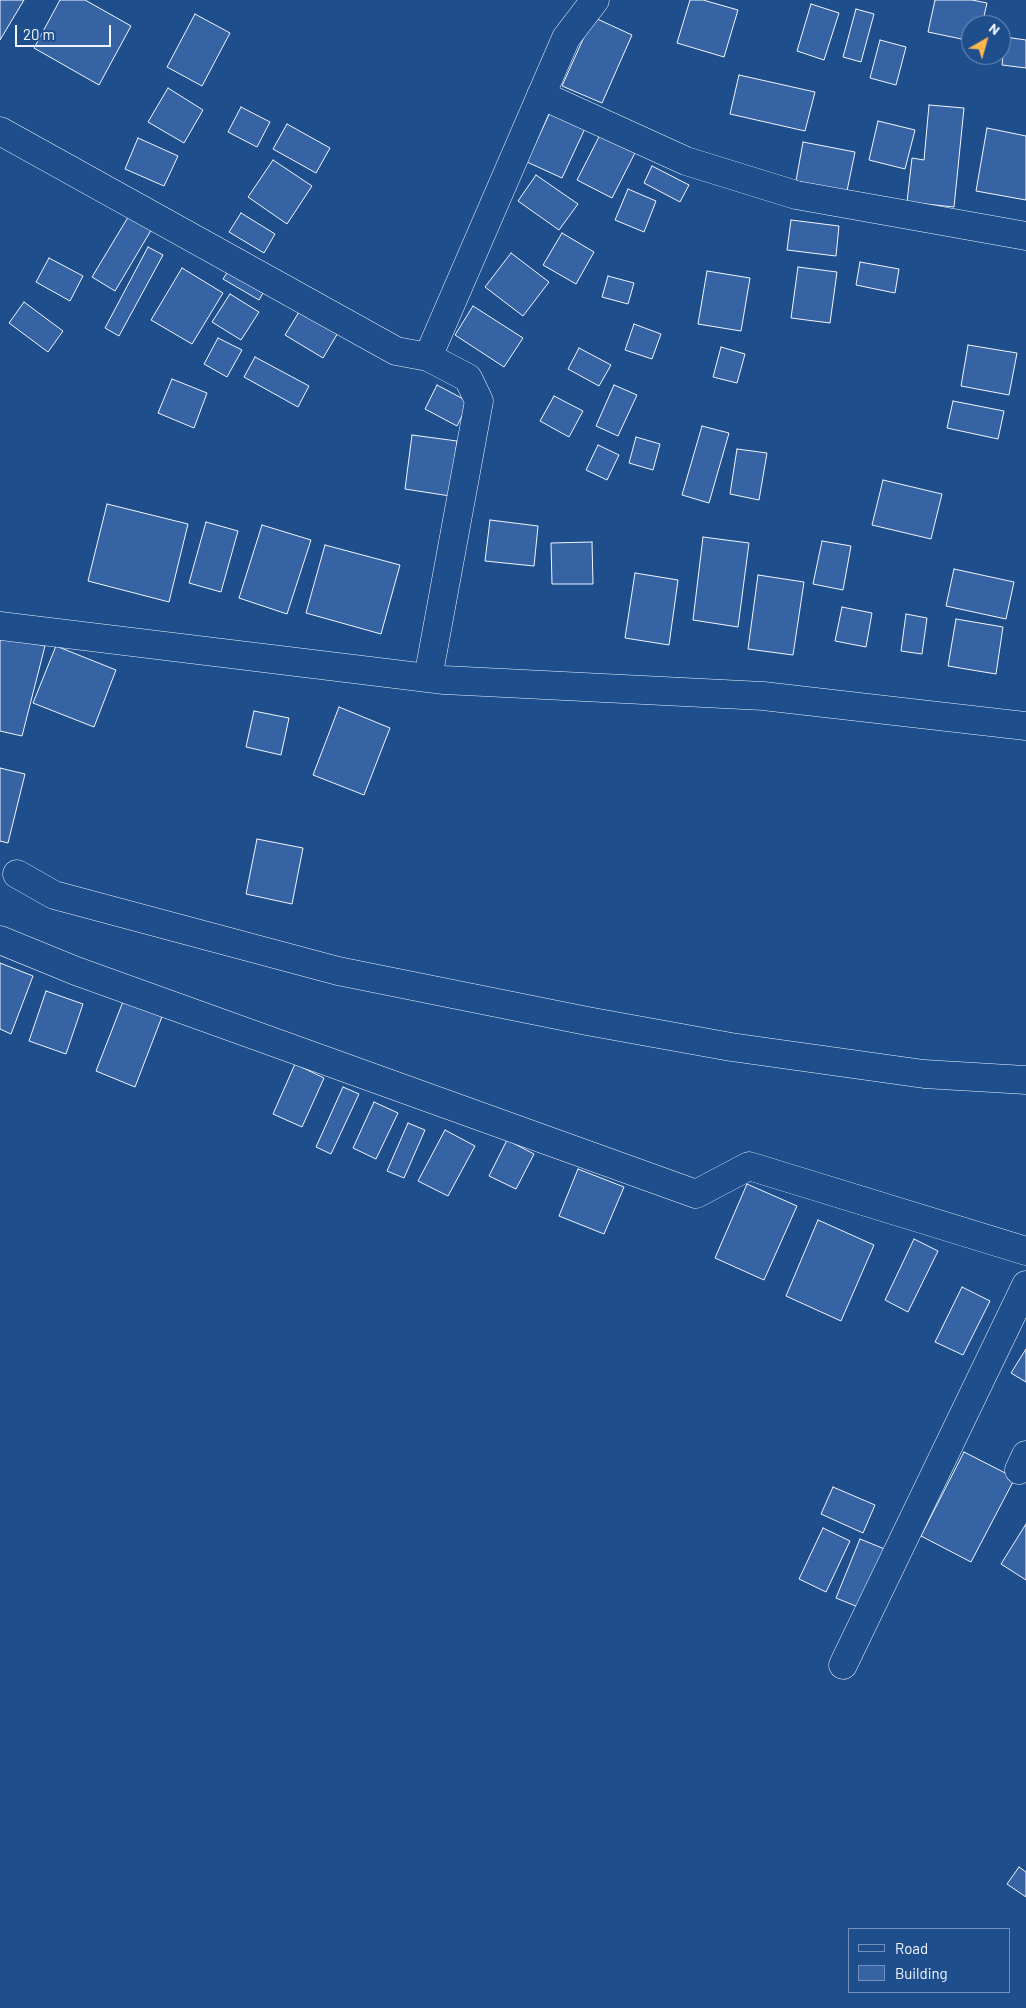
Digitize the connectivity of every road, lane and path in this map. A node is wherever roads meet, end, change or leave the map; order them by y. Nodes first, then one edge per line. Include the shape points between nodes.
1 (595, 0) edge
2 (541, 95) junction
3 (0, 131) edge
4 (1026, 236) edge
5 (428, 357) junction
6 (0, 626) edge
7 (428, 678) junction
8 (1026, 726) edge
9 (17, 874) dead end
10 (0, 940) edge
11 (1026, 1080) edge
12 (1026, 1251) edge
13 (1026, 1285) edge
14 (843, 1665) dead end

1 - 2 street via 566,38
2 - 4 street via 686,160 796,195
2 - 5 street
3 - 5 street via 396,351
5 - 7 street via 468,378 479,401
6 - 7 street
7 - 8 street via 763,696
9 - 11 street via 54,895 348,973 731,1047 924,1074
10 - 12 street via 76,971 696,1194 749,1166
13 - 14 street

